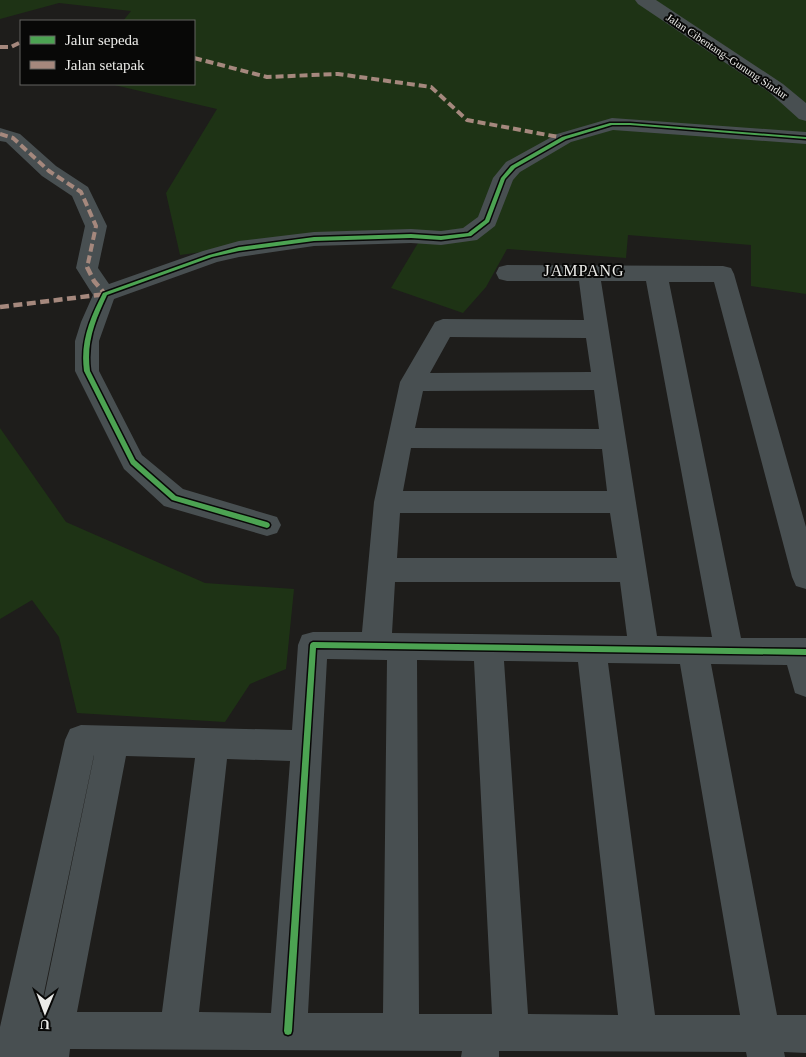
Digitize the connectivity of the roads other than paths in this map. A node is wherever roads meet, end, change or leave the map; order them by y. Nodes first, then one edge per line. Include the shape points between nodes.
1 (644, 0) edge
2 (806, 115) edge
3 (0, 134) edge
4 (806, 138) edge
5 (507, 273) dead end
6 (589, 274) junction
7 (656, 274) junction
8 (105, 294) junction
9 (597, 329) junction
10 (605, 381) junction
11 (412, 382) junction
12 (400, 438) junction
13 (614, 439) junction
14 (387, 502) junction
15 (623, 502) junction
16 (267, 525) dead end
17 (382, 570) junction
18 (633, 570) junction
19 (806, 577) edge
20 (389, 646) junction
21 (488, 647) junction
22 (591, 648) junction
23 (644, 649) junction
24 (693, 650) junction
25 (729, 650) junction
26 (802, 651) edge
27 (806, 683) edge
28 (113, 742) junction
29 (213, 744) junction
30 (307, 746) junction
31 (178, 1031) junction
32 (288, 1031) junction
33 (401, 1032) junction
34 (639, 1033) junction
35 (806, 1034) edge
36 (491, 1041) edge
37 (15, 1043) edge
38 (53, 1044) edge
39 (764, 1045) edge

1 - 2 street, Jalan Cibentang–Gunung Sindur via 776,88
3 - 8 street via 12,138 48,171 81,192 96,226 87,268
4 - 8 street via 612,124 564,138 513,168 504,178 487,221 469,235 314,239 239,249
5 - 6 street
6 - 7 street
6 - 9 street
7 - 19 street via 723,274
7 - 25 street
8 - 16 street via 90,326 84,356 87,371 133,462 174,498
9 - 10 street
9 - 11 street via 443,328
10 - 11 street
10 - 13 street
11 - 12 street
12 - 13 street
12 - 14 street
13 - 15 street
14 - 15 street
14 - 17 street
15 - 18 street
17 - 18 street
17 - 20 street
18 - 23 street
20 - 21 street
20 - 30 street via 313,645
20 - 33 street
21 - 22 street
21 - 36 street
22 - 23 street
22 - 34 street
23 - 24 street
24 - 25 street
24 - 39 street
25 - 26 street
26 - 27 street
28 - 29 street
28 - 37 street via 81,740
28 - 38 street
29 - 30 street
29 - 31 street
30 - 32 street
31 - 32 street
31 - 38 street
32 - 33 street
33 - 36 street
34 - 36 street
34 - 39 street
35 - 39 street
37 - 38 street

